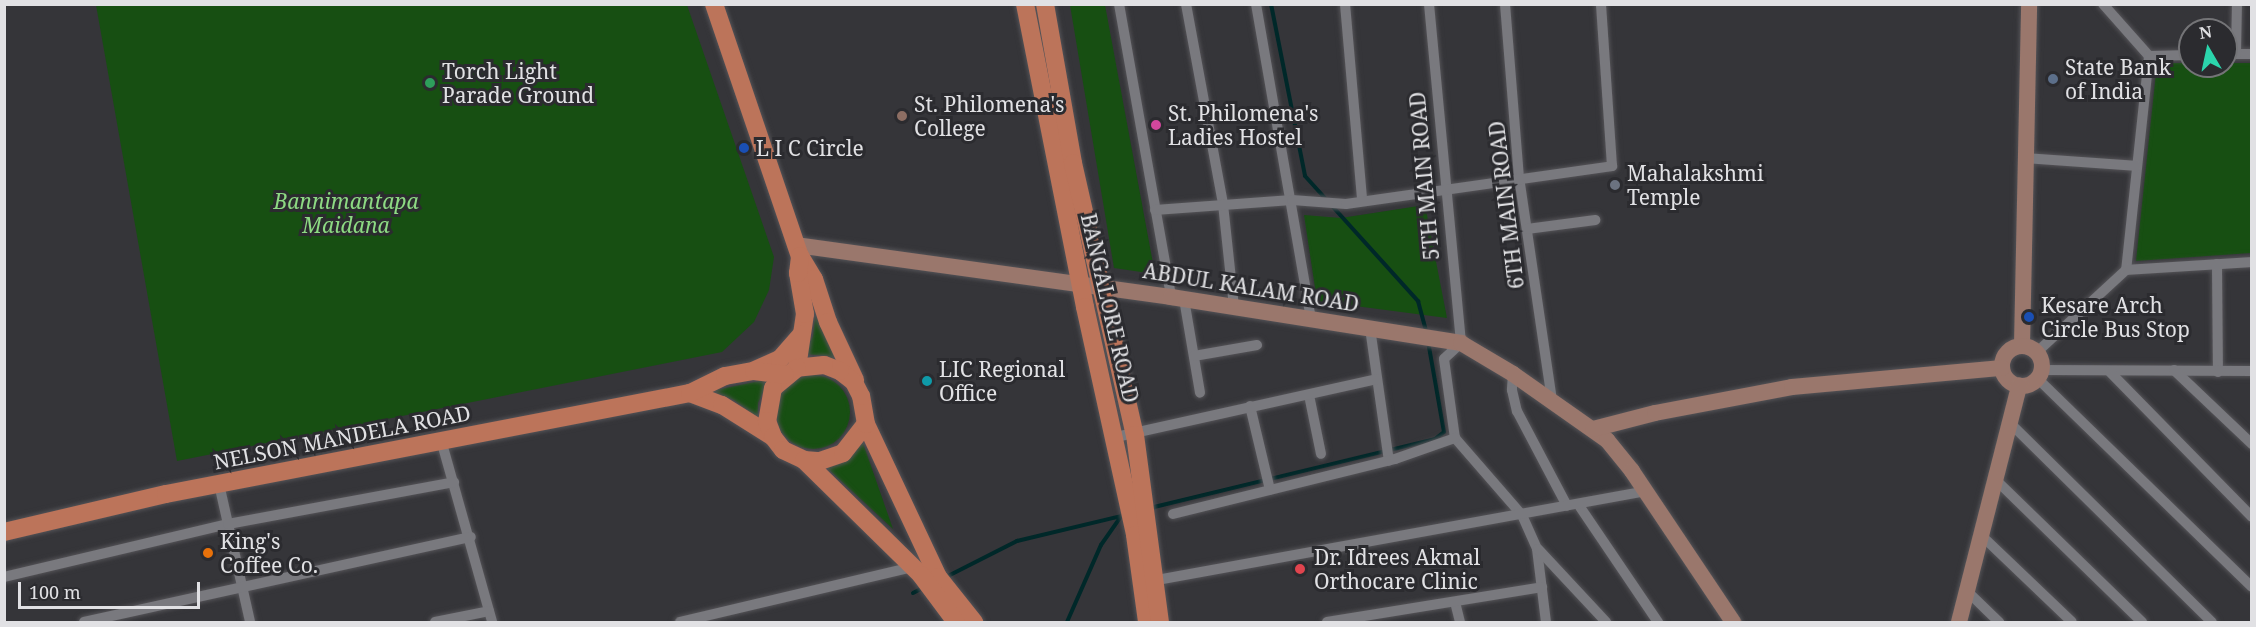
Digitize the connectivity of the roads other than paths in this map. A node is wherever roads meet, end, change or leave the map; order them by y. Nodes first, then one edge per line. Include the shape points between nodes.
1 (714, 4) edge
2 (1024, 4) edge
3 (1045, 4) edge
4 (1119, 4) edge
5 (1186, 4) edge
6 (1256, 4) edge
7 (1345, 4) edge
8 (1429, 4) edge
9 (1505, 4) edge
10 (1600, 4) edge
11 (2029, 4) edge
12 (2103, 4) edge
13 (2178, 55) edge
14 (2149, 56) junction
15 (2026, 158) junction
16 (2137, 166) junction
17 (1519, 177) junction
18 (1443, 189) junction
19 (1292, 200) junction
20 (1362, 200) junction
21 (1223, 204) junction
22 (1155, 210) junction
23 (1595, 220) dead end
24 (1527, 229) junction
25 (798, 251) junction
26 (2252, 262) edge
27 (2217, 264) junction
28 (2126, 270) junction
29 (1080, 285) junction
30 (1102, 287) junction
31 (1178, 298) junction
32 (1234, 307) junction
33 (1311, 319) junction
34 (1370, 328) junction
35 (804, 330) junction
36 (1461, 343) junction
37 (1257, 345) dead end
38 (2030, 349) junction
39 (1194, 356) junction
40 (2002, 368) junction
41 (754, 370) junction
42 (2174, 370) junction
43 (2252, 370) edge
44 (791, 371) junction
45 (2110, 372) junction
46 (2218, 372) junction
47 (1514, 374) junction
48 (2040, 375) junction
49 (1377, 379) junction
50 (2019, 386) junction
51 (690, 393) junction
52 (1200, 393) dead end
53 (1309, 395) junction
54 (861, 396) junction
55 (1552, 401) junction
56 (1250, 406) junction
57 (866, 424) junction
58 (2011, 424) junction
59 (1593, 429) junction
60 (1135, 435) junction
61 (773, 437) junction
62 (1116, 437) junction
63 (1455, 438) junction
64 (441, 440) junction
65 (2252, 444) edge
66 (1321, 454) dead end
67 (804, 460) junction
68 (1389, 461) junction
69 (454, 482) junction
70 (1998, 482) junction
71 (219, 484) junction
72 (1270, 490) junction
73 (1646, 491) junction
74 (1135, 494) junction
75 (1578, 504) junction
76 (1567, 506) junction
77 (1173, 514) dead end
78 (1522, 515) junction
79 (2252, 517) edge
80 (228, 524) junction
81 (4, 532) edge
82 (1142, 533) junction
83 (1982, 536) junction
84 (471, 537) junction
85 (1537, 549) junction
86 (913, 567) junction
87 (4, 578) edge
88 (1157, 580) junction
89 (935, 583) junction
90 (2252, 586) edge
91 (1542, 587) junction
92 (242, 588) junction
93 (1967, 591) junction
94 (1455, 602) junction
95 (489, 611) junction
96 (1397, 617) edge
97 (84, 622) edge
98 (250, 622) edge
99 (435, 622) edge
100 (492, 622) edge
101 (680, 622) edge
102 (957, 622) edge
103 (974, 622) edge
104 (1147, 622) edge
105 (1160, 622) edge
106 (1327, 622) edge
107 (1460, 622) edge
108 (1546, 622) edge
109 (1606, 622) edge
110 (1658, 622) edge
111 (1733, 622) edge
112 (1959, 622) edge
113 (1999, 622) edge
114 (2072, 622) edge
115 (2142, 622) edge
116 (2212, 622) edge

1 - 25 main road
2 - 29 main road, BANGALORE ROAD
3 - 30 main road, BANGALORE ROAD via 1073,163
4 - 22 street
5 - 21 street
6 - 19 street
7 - 20 street
8 - 18 street, 5TH MAIN ROAD
9 - 17 street, 6TH MAIN ROAD
10 - 17 street via 1612,166
11 - 15 street
12 - 14 street
13 - 14 street
14 - 16 street
15 - 16 street
15 - 38 street
16 - 28 street
17 - 18 street
17 - 24 street, 6TH MAIN ROAD
18 - 20 street
18 - 36 street, 5TH MAIN ROAD
19 - 20 street via 1346,204
19 - 21 street
19 - 33 street
21 - 22 street
21 - 32 street
22 - 31 street
23 - 24 street
24 - 55 street, 6TH MAIN ROAD
25 - 29 street, ABDUL KALAM ROAD
25 - 35 main road
25 - 54 main road via 812,273 828,322
26 - 27 street
27 - 28 street
27 - 46 street
28 - 38 street
29 - 30 street, ABDUL KALAM ROAD
29 - 62 main road, BANGALORE ROAD
30 - 31 street, ABDUL KALAM ROAD
30 - 60 main road, BANGALORE ROAD
31 - 32 street, ABDUL KALAM ROAD
31 - 39 street
32 - 33 street, ABDUL KALAM ROAD
33 - 34 street, ABDUL KALAM ROAD
34 - 36 street, ABDUL KALAM ROAD
34 - 49 street
35 - 41 main road via 791,351
35 - 44 main road
36 - 47 street
36 - 63 street via 1444,359
37 - 39 street
38 - 40 street via 2005,355
38 - 48 street
39 - 52 street
40 - 50 street via 2007,380
40 - 59 street via 1792,387
41 - 44 main road, NELSON MANDELA ROAD
41 - 51 main road, NELSON MANDELA ROAD via 725,376
42 - 45 street
42 - 46 street
42 - 65 street
43 - 46 street
44 - 54 main road via 824,365 840,371
44 - 61 main road via 773,388 767,404 767,421
45 - 48 street
45 - 79 street
47 - 55 street
47 - 76 street via 1512,390 1517,411
48 - 50 street
48 - 90 street
49 - 53 street
49 - 68 street
50 - 58 street
51 - 61 main road via 722,405
51 - 64 main road, NELSON MANDELA ROAD
53 - 56 street
53 - 66 street
54 - 57 main road
55 - 59 street
56 - 60 street
56 - 72 street
57 - 67 main road via 843,453 820,461
57 - 89 main road
58 - 70 street
58 - 116 street
59 - 73 street via 1618,452
60 - 62 street
60 - 74 main road, BANGALORE ROAD
61 - 67 main road via 783,450
62 - 74 main road, BANGALORE ROAD
63 - 68 street
63 - 78 street
64 - 69 street
64 - 71 main road, NELSON MANDELA ROAD
67 - 86 main road
68 - 72 street
69 - 80 street
69 - 84 street
70 - 83 street
70 - 115 street
71 - 80 street
71 - 81 main road, NELSON MANDELA ROAD
72 - 77 street
73 - 75 street
73 - 111 street
74 - 82 main road, BANGALORE ROAD
75 - 76 street
75 - 110 street
76 - 78 street
78 - 85 street
78 - 88 street
80 - 87 street
80 - 92 street
82 - 88 main road, BANGALORE ROAD
82 - 104 main road, BANGALORE ROAD
83 - 93 street
83 - 114 street
84 - 92 street
84 - 95 street
85 - 91 street
85 - 109 street
86 - 89 main road
86 - 101 street
88 - 105 main road, BANGALORE ROAD
89 - 102 main road
89 - 103 main road
91 - 94 street
91 - 108 street
92 - 97 street
92 - 98 street
93 - 112 street
93 - 113 street
94 - 96 street
94 - 107 street
95 - 99 street
95 - 100 street
96 - 106 street

